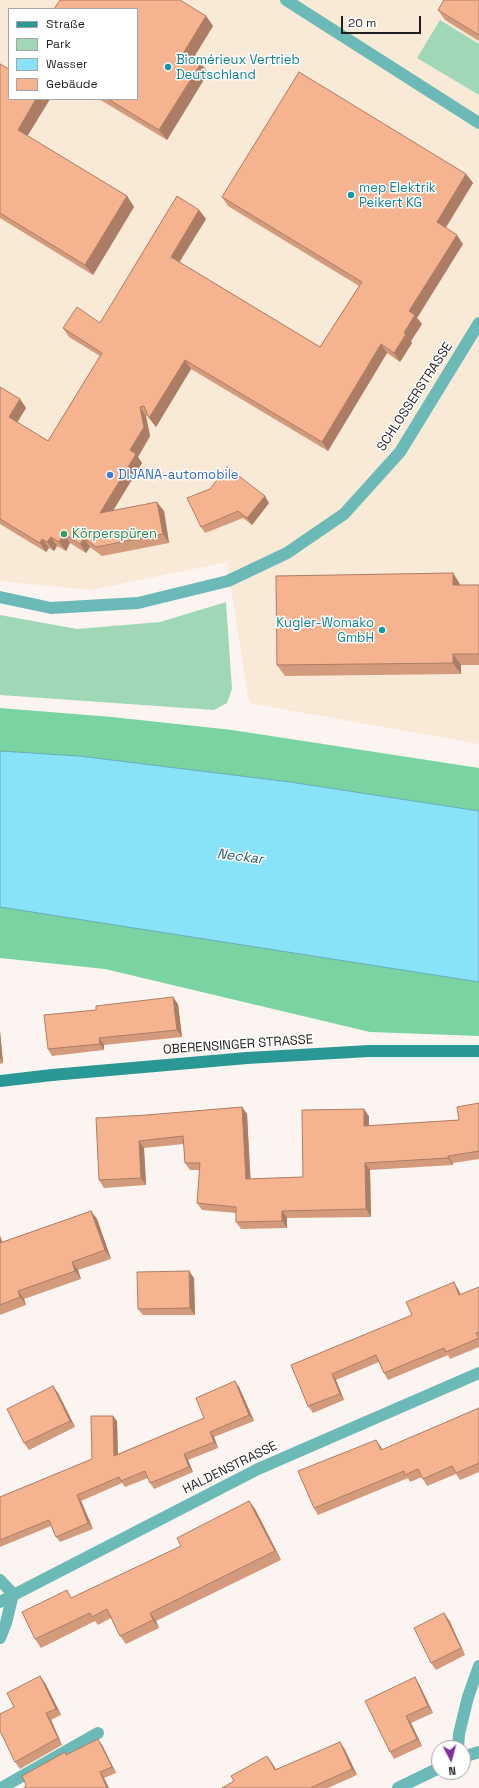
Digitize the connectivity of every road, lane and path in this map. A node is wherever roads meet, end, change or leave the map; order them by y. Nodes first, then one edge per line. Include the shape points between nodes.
1 (286, 0) edge
2 (479, 123) edge
3 (479, 323) edge
4 (0, 597) edge
5 (479, 1050) edge
6 (0, 1081) edge
7 (479, 1373) edge
8 (0, 1580) edge
9 (13, 1594) junction
10 (0, 1602) edge
11 (0, 1638) edge
12 (479, 1666) edge
13 (98, 1733) dead end
14 (459, 1740) edge
15 (431, 1772) edge
16 (1, 1788) edge
17 (398, 1788) edge

1 - 2 street
3 - 4 street, SCHLOSSERSTRASSE via 400,452 344,514 287,554 228,581 138,603 51,608
5 - 6 street, OBERENSINGER STRASSE via 369,1051 247,1058
7 - 9 street, HALDENSTRASSE via 258,1469
8 - 9 street
9 - 10 street, HALDENSTRASSE
9 - 11 street
12 - 14 street via 468,1697
13 - 16 street
15 - 17 street

